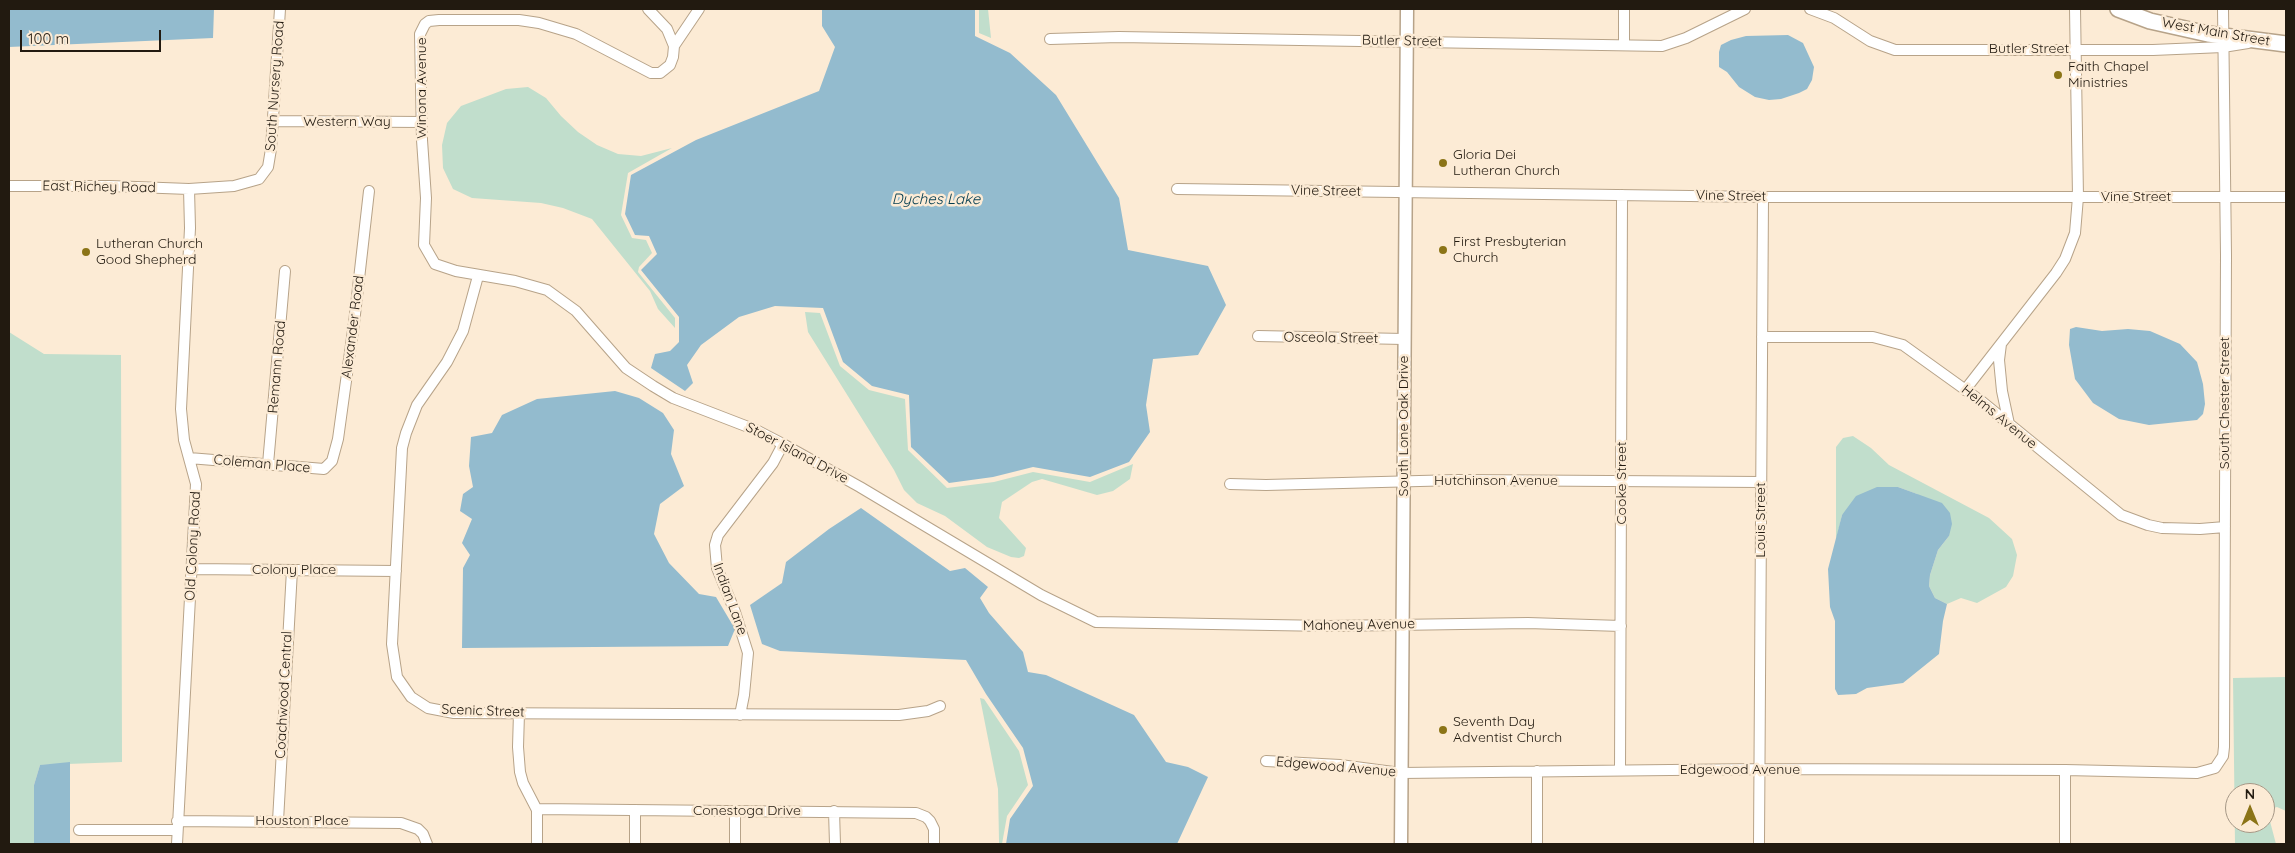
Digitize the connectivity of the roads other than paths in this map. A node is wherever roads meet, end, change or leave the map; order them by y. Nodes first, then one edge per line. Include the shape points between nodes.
1 (280, 9) edge
2 (648, 9) edge
3 (699, 9) edge
4 (1407, 9) edge
5 (1624, 9) edge
6 (1745, 9) edge
7 (1810, 9) edge
8 (2075, 9) edge
9 (2118, 9) edge
10 (2223, 9) edge
11 (1050, 39) dead end
12 (2223, 41) junction
13 (1407, 42) junction
14 (1624, 44) junction
15 (2286, 44) edge
16 (674, 46) junction
17 (2076, 49) junction
18 (272, 121) junction
19 (422, 122) junction
20 (9, 186) edge
21 (189, 189) junction
22 (1177, 189) dead end
23 (369, 191) dead end
24 (1406, 193) junction
25 (1622, 195) junction
26 (1763, 197) junction
27 (2078, 197) junction
28 (2225, 197) junction
29 (2286, 197) edge
30 (285, 271) dead end
31 (478, 276) junction
32 (1258, 336) dead end
33 (1762, 337) junction
34 (1404, 339) junction
35 (2001, 344) junction
36 (1965, 390) junction
37 (2008, 424) junction
38 (783, 444) junction
39 (189, 458) junction
40 (332, 461) joint
41 (268, 464) junction
42 (1403, 482) junction
43 (1622, 482) junction
44 (1761, 482) junction
45 (1230, 484) dead end
46 (2225, 527) junction
47 (191, 569) junction
48 (292, 570) junction
49 (396, 571) junction
50 (1096, 622) joint
51 (1402, 624) junction
52 (1621, 626) junction
53 (940, 706) dead end
54 (519, 713) junction
55 (740, 715) junction
56 (1266, 761) dead end
57 (2214, 768) joint
58 (1760, 769) junction
59 (1620, 770) junction
60 (2065, 770) junction
61 (1537, 771) junction
62 (1401, 773) junction
63 (537, 809) junction
64 (635, 810) junction
65 (735, 811) junction
66 (834, 811) junction
67 (278, 821) junction
68 (177, 826) junction
69 (79, 830) dead end
70 (425, 839) edge
71 (177, 844) edge
72 (537, 844) edge
73 (635, 844) edge
74 (735, 844) edge
75 (835, 844) edge
76 (934, 844) edge
77 (1401, 844) edge
78 (1537, 844) edge
79 (1759, 844) edge
80 (2065, 844) edge

1 - 18 street, South Nursery Road
2 - 16 street via 667,29
3 - 16 street
4 - 13 street, South Lone Oak Drive
5 - 14 street
6 - 14 street, Butler Street via 1672,44
7 - 17 street, Butler Street via 1834,18 1870,42 1895,50
8 - 17 street
9 - 12 main road, West Main Street
10 - 12 street, South Chester Street
11 - 13 street, Butler Street via 1119,37
12 - 15 main road, West Main Street
12 - 17 street, Butler Street
12 - 28 street, South Chester Street
13 - 14 street, Butler Street
13 - 24 street, South Lone Oak Drive
16 - 19 street, Winona Avenue via 670,65 655,74 576,34 539,23 519,20 429,21 420,34
17 - 27 street
18 - 19 street, Western Way
18 - 21 street, South Nursery Road via 271,149 264,175 234,186
19 - 31 street, Winona Avenue via 426,198 424,245 435,264
20 - 21 street, East Richey Road
21 - 39 street, Old Colony Road via 181,425
22 - 24 street, Vine Street
23 - 40 street, Alexander Road via 354,323
24 - 25 street, Vine Street
24 - 34 street, South Lone Oak Drive
25 - 26 street, Vine Street
25 - 43 street, Cooke Street
26 - 27 street, Vine Street
26 - 33 street, Louis Street
27 - 28 street, Vine Street
27 - 35 street via 2075,233 2065,259
28 - 29 street, Vine Street
28 - 46 street, South Chester Street
30 - 41 street, Remann Road
31 - 38 street, Stoer Island Drive via 528,284 558,296 576,311 626,368 653,386 673,398
31 - 49 street, Scenic Street via 464,331 417,405 406,433 402,448
32 - 34 street, Osceola Street
33 - 36 street, Helms Avenue via 1883,338 1904,345
33 - 44 street, Louis Street
34 - 42 street, South Lone Oak Drive
35 - 36 street
35 - 37 street via 2001,383
36 - 37 street, Helms Avenue
37 - 46 street, Helms Avenue via 2121,515 2162,528
38 - 50 street, Stoer Island Drive via 1048,599
38 - 55 street, Indian Lane via 773,463 718,534 715,545 717,568 736,612 748,652
39 - 41 street, Coleman Place
39 - 47 street, Old Colony Road via 196,484
40 - 41 street, Coleman Place via 324,469
42 - 43 street, Hutchinson Avenue
42 - 45 street, Hutchinson Avenue
42 - 51 street, South Lone Oak Drive
43 - 44 street, Hutchinson Avenue
43 - 52 street, Cooke Street
44 - 58 street, Louis Street
46 - 57 street, South Chester Street via 2224,747 2220,763
47 - 48 street, Colony Place
47 - 68 street, Old Colony Road
48 - 49 street, Colony Place
48 - 67 street, Coachwood Central
49 - 54 street, Scenic Street via 393,662 397,677 407,692 419,703 440,711
50 - 51 street, Mahoney Avenue via 1320,626
51 - 52 street, Mahoney Avenue
51 - 62 street, South Lone Oak Drive
52 - 59 street, Cooke Street
53 - 55 street, Scenic Street via 899,715
54 - 55 street, Scenic Street
54 - 63 street via 520,772
56 - 62 street, Edgewood Avenue via 1340,765
57 - 60 street, Edgewood Avenue via 2197,773
58 - 59 street, Edgewood Avenue
58 - 60 street, Edgewood Avenue
58 - 79 street, Louis Street
59 - 61 street, Edgewood Avenue
60 - 80 street
61 - 62 street, Edgewood Avenue
61 - 78 street
62 - 77 street, South Lone Oak Drive
63 - 64 street, Conestoga Drive
63 - 72 street
64 - 65 street, Conestoga Drive
64 - 73 street
65 - 66 street, Conestoga Drive
65 - 74 street
66 - 75 street
66 - 76 street, Conestoga Drive via 926,816 934,829
67 - 68 street, Houston Place
67 - 70 street, Houston Place via 400,823 410,825
68 - 69 street, Houston Place
68 - 71 street, Old Colony Road

